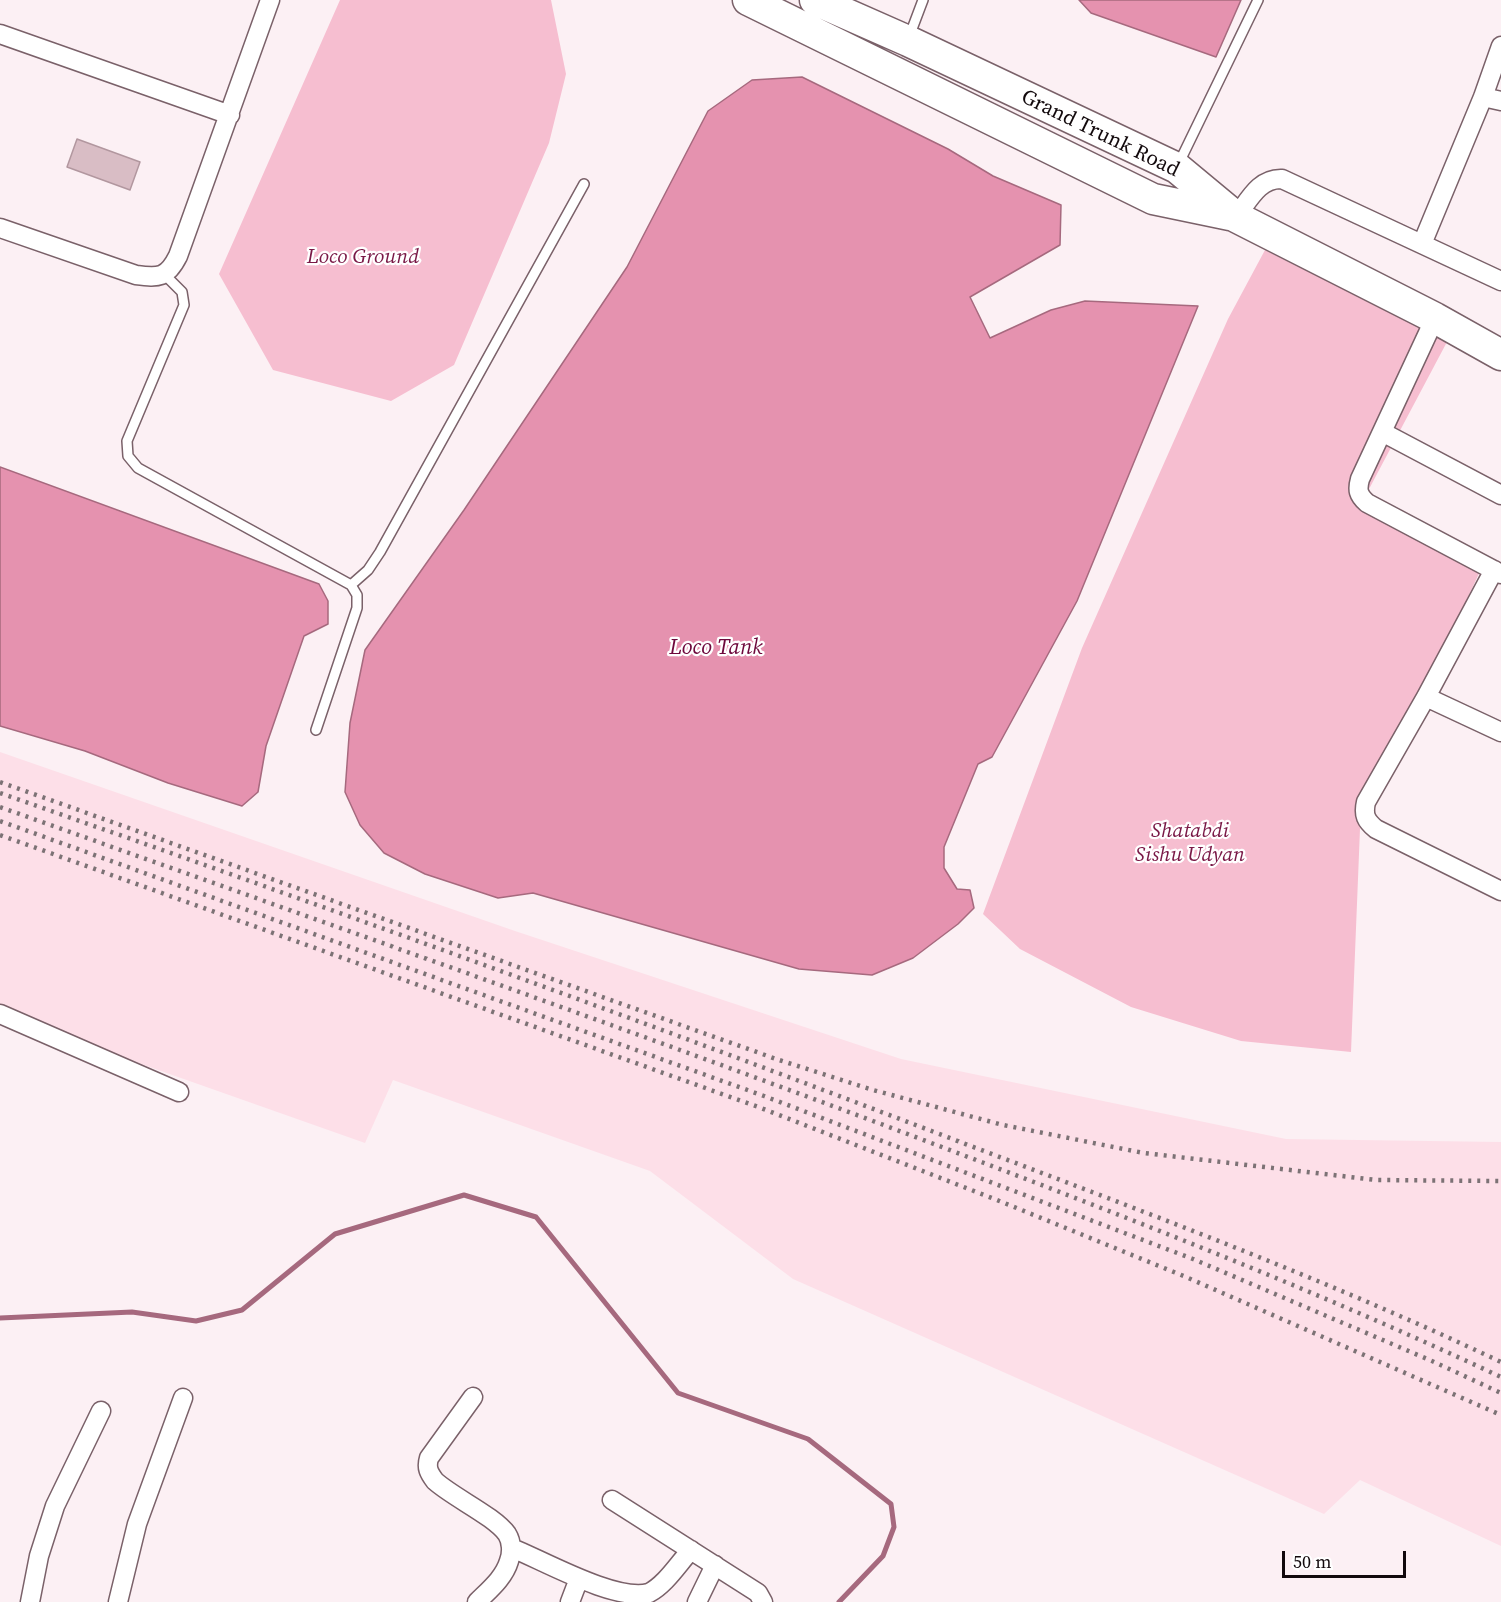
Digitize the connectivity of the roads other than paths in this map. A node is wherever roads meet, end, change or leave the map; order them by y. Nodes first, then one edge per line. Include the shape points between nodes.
1 (270, 0) edge
2 (748, 0) edge
3 (815, 0) edge
4 (923, 0) edge
5 (1258, 0) edge
6 (0, 34) edge
7 (908, 41) junction
8 (1501, 46) edge
9 (1483, 97) junction
10 (1501, 102) edge
11 (230, 115) junction
12 (1177, 168) junction
13 (584, 184) dead end
14 (1236, 217) junction
15 (0, 228) edge
16 (1422, 244) junction
17 (165, 275) junction
18 (1501, 281) edge
19 (1435, 318) junction
20 (1501, 355) edge
21 (1382, 432) junction
22 (1501, 495) edge
23 (1497, 572) edge
24 (351, 585) junction
25 (1426, 696) junction
26 (316, 730) dead end
27 (1501, 732) edge
28 (1501, 891) edge
29 (0, 1014) edge
30 (180, 1092) dead end
31 (472, 1396) dead end
32 (183, 1398) dead end
33 (101, 1411) dead end
34 (612, 1500) dead end
35 (512, 1548) junction
36 (691, 1550) junction
37 (715, 1565) junction
38 (578, 1581) junction
39 (30, 1602) edge
40 (118, 1602) edge
41 (477, 1602) edge
42 (570, 1602) edge
43 (697, 1602) edge
44 (763, 1602) edge

1 - 11 street
2 - 14 main road via 1153,199
3 - 7 main road, Grand Trunk Road
4 - 7 lane
5 - 12 lane
6 - 11 street
7 - 12 main road, Grand Trunk Road
8 - 9 street
9 - 10 street
9 - 16 street
11 - 17 street via 178,256
12 - 14 main road, Grand Trunk Road
13 - 24 lane via 380,552
14 - 16 street via 1262,183 1282,179
14 - 19 main road, Grand Trunk Road
15 - 17 street via 136,275
16 - 18 street
17 - 24 lane via 182,292 184,305 128,441 128,456 138,468
19 - 20 main road, Grand Trunk Road
19 - 21 street
21 - 22 street
21 - 23 street via 1360,478 1360,496
23 - 25 street
24 - 26 lane via 357,595 357,608
25 - 27 street
25 - 28 street via 1363,813 1376,829
29 - 30 street
31 - 35 street via 429,1458 428,1472 444,1490 497,1524
32 - 40 street via 137,1524
33 - 39 street via 54,1506
34 - 36 street
35 - 38 street
35 - 41 street via 509,1563 499,1579
36 - 37 street
36 - 38 street via 648,1594 610,1594
37 - 43 street
37 - 44 street via 758,1593
38 - 42 street

